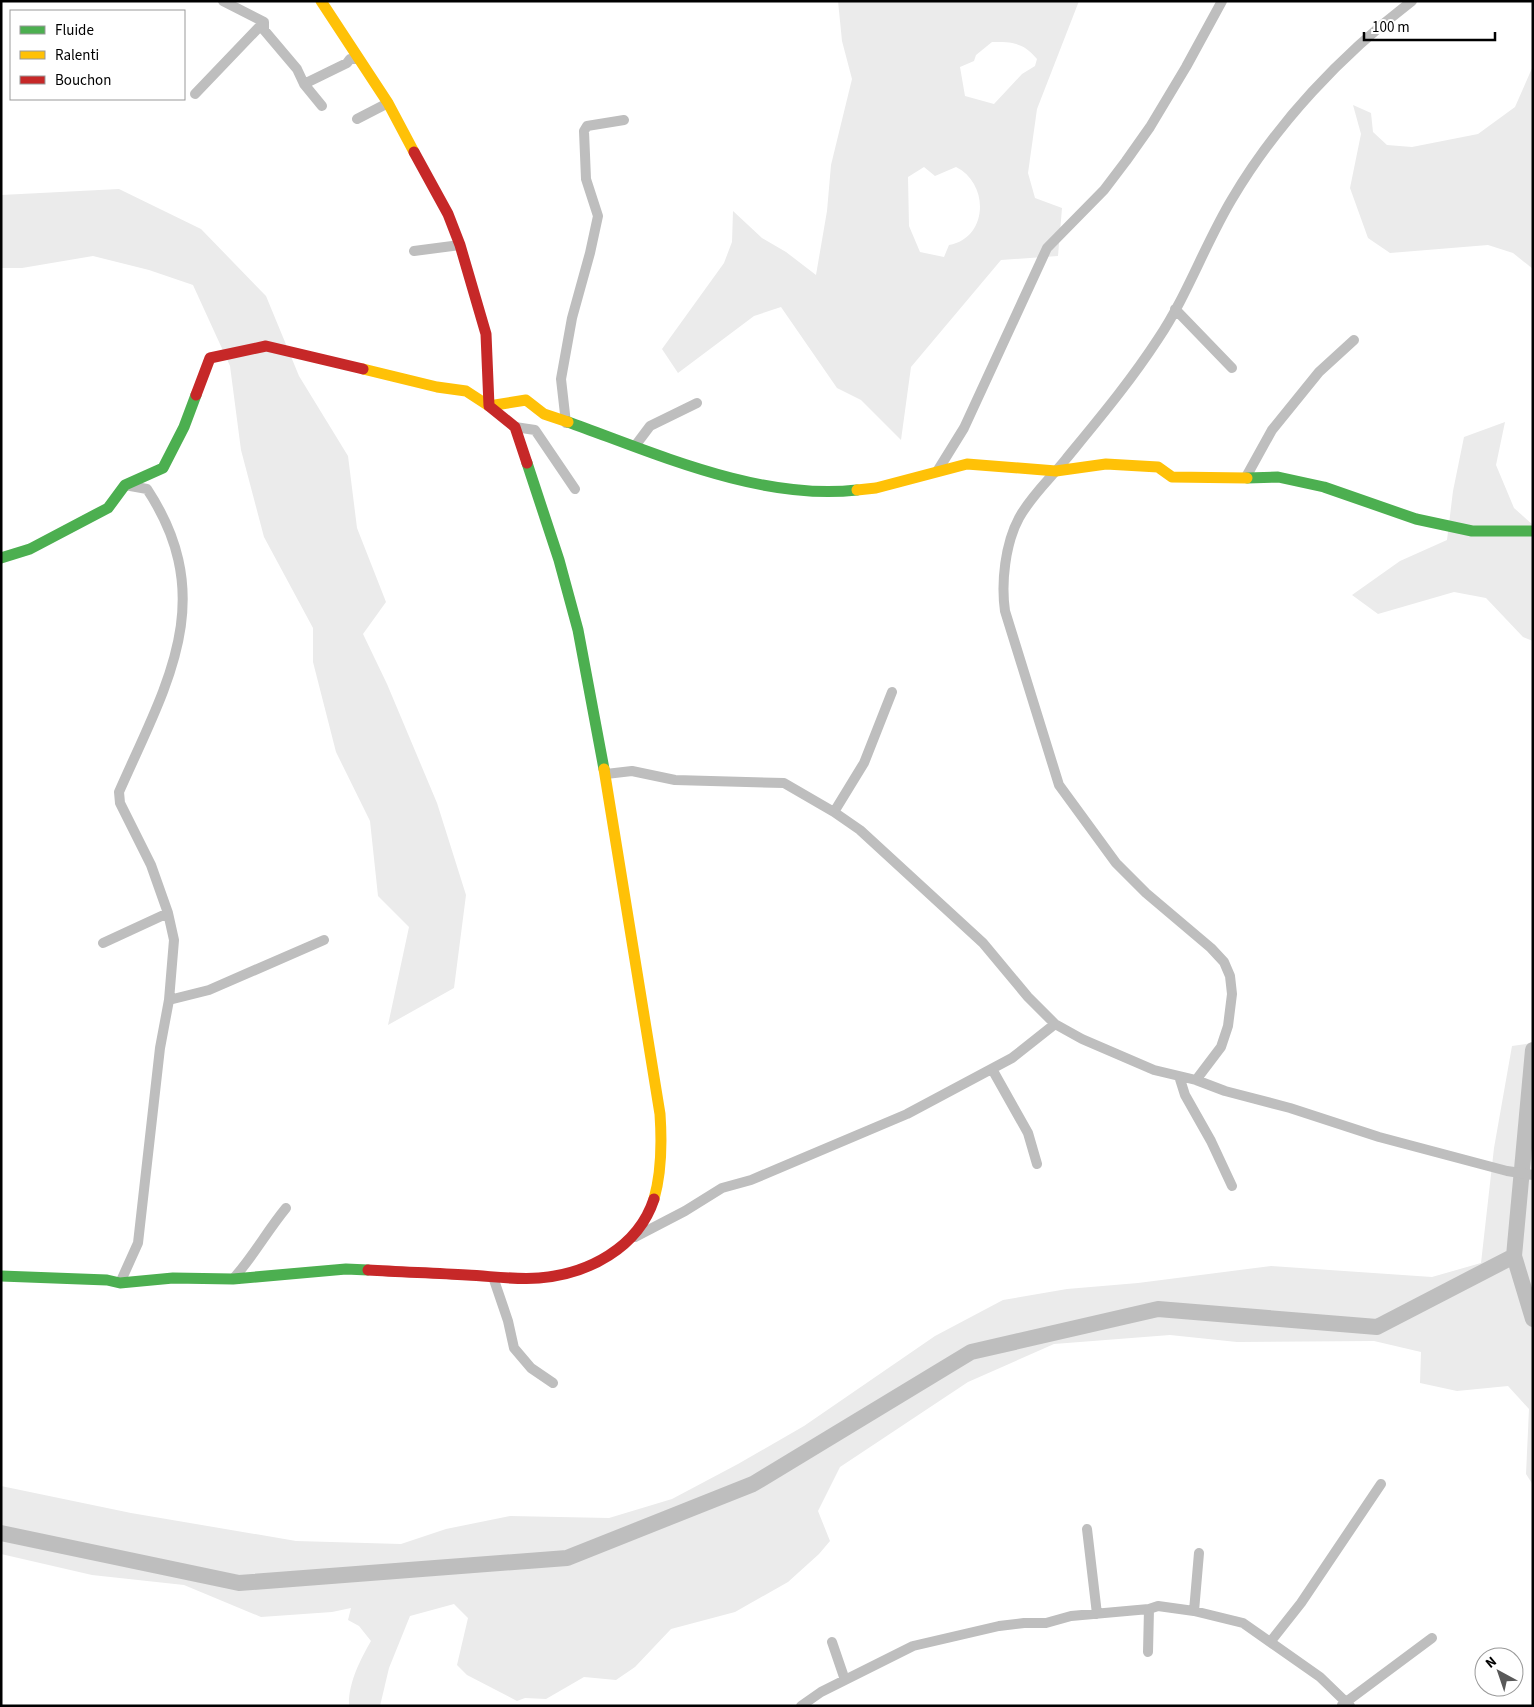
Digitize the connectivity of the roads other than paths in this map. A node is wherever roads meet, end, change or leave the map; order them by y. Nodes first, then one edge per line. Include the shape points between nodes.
1 (223, 1) edge
2 (321, 1) edge
3 (1222, 1) edge
4 (1412, 1) edge
5 (264, 22) junction
6 (357, 59) junction
7 (304, 84) junction
8 (195, 94) dead end
9 (388, 103) junction
10 (322, 106) dead end
11 (357, 119) dead end
12 (624, 120) dead end
13 (460, 245) junction
14 (414, 252) dead end
15 (1175, 309) junction
16 (1354, 340) dead end
17 (1232, 368) dead end
18 (697, 403) dead end
19 (489, 406) junction
20 (566, 423) junction
21 (515, 427) junction
22 (635, 446) junction
23 (938, 470) junction
24 (1056, 471) junction
25 (1246, 477) junction
26 (125, 485) junction
27 (575, 489) dead end
28 (1533, 531) edge
29 (1, 558) edge
30 (892, 692) dead end
31 (606, 774) junction
32 (834, 812) junction
33 (168, 913) junction
34 (324, 940) dead end
35 (103, 943) dead end
36 (169, 1000) junction
37 (1055, 1024) junction
38 (992, 1069) junction
39 (1179, 1076) junction
40 (1196, 1080) junction
41 (1036, 1164) dead end
42 (1533, 1175) edge
43 (1232, 1186) dead end
44 (286, 1208) dead end
45 (634, 1237) junction
46 (1, 1276) edge
47 (493, 1277) junction
48 (233, 1279) junction
49 (120, 1283) junction
50 (553, 1384) dead end
51 (1381, 1484) dead end
52 (1087, 1529) dead end
53 (1199, 1553) dead end
54 (1149, 1609) junction
55 (1194, 1611) junction
56 (1097, 1614) junction
57 (1432, 1638) dead end
58 (1271, 1641) junction
59 (832, 1642) dead end
60 (1148, 1652) dead end
61 (845, 1680) junction
62 (1346, 1704) edge
63 (801, 1706) edge

1 - 5 street
2 - 6 street
3 - 23 street via 1186,68 1126,161 1104,190 1047,248 964,428
4 - 15 street via 1342,62 1273,139 1232,198
5 - 7 street via 264,30 297,69
5 - 8 street
6 - 7 street via 350,59
6 - 9 street
7 - 10 street
9 - 11 street
9 - 13 street via 425,168
12 - 20 street via 588,126 584,131 586,179 598,216 572,318 561,380
13 - 14 street
13 - 19 street via 486,334
15 - 17 street
15 - 24 street via 1130,381
16 - 25 street via 1319,372 1272,430
18 - 22 street via 650,426
19 - 20 street via 526,400 544,414
19 - 21 street
19 - 26 street via 466,391 336,365 266,346 210,358 184,427 163,468
20 - 22 street
21 - 27 street via 535,430
21 - 31 street via 569,594
22 - 23 street via 720,476 830,494 876,488
23 - 24 street via 967,464 988,464
24 - 25 street via 1106,464 1158,468 1172,477
24 - 40 street via 1039,488 1015,527 1004,590 1005,611 1059,785 1116,863 1211,948 1224,962 1230,976 1232,994 1228,1026 1221,1047
25 - 28 street via 1278,477 1318,485 1408,517 1472,531
26 - 29 street via 108,508 30,549
26 - 33 street via 147,489 159,507 174,542 183,580 178,642 162,693 119,798 151,865
30 - 32 street via 864,763
31 - 32 street via 632,771 675,780 774,781 784,783
31 - 45 street via 662,1139 656,1195 648,1218
32 - 37 street via 860,830 983,943
33 - 35 street
33 - 36 street via 174,940
34 - 36 street via 209,990
36 - 49 street via 160,1048 138,1243
37 - 38 street via 1012,1058
37 - 39 street via 1154,1070
38 - 41 street via 1028,1133
38 - 45 street via 906,1114 834,1146 751,1180 722,1188
39 - 40 street
39 - 43 street via 1185,1095 1212,1141
40 - 42 street via 1379,1137
44 - 48 street
45 - 47 street via 609,1256 580,1269 539,1278
46 - 49 street
47 - 48 street via 346,1270
47 - 50 street via 514,1348 530,1368
48 - 49 street via 173,1278
51 - 58 street via 1301,1603
52 - 56 street
53 - 55 street
54 - 55 street via 1158,1606
54 - 56 street
54 - 60 street
55 - 58 street via 1243,1623
56 - 61 street via 1071,1616 1046,1623 999,1626 913,1646
57 - 62 street
58 - 62 street via 1320,1677
59 - 61 street
61 - 63 street

